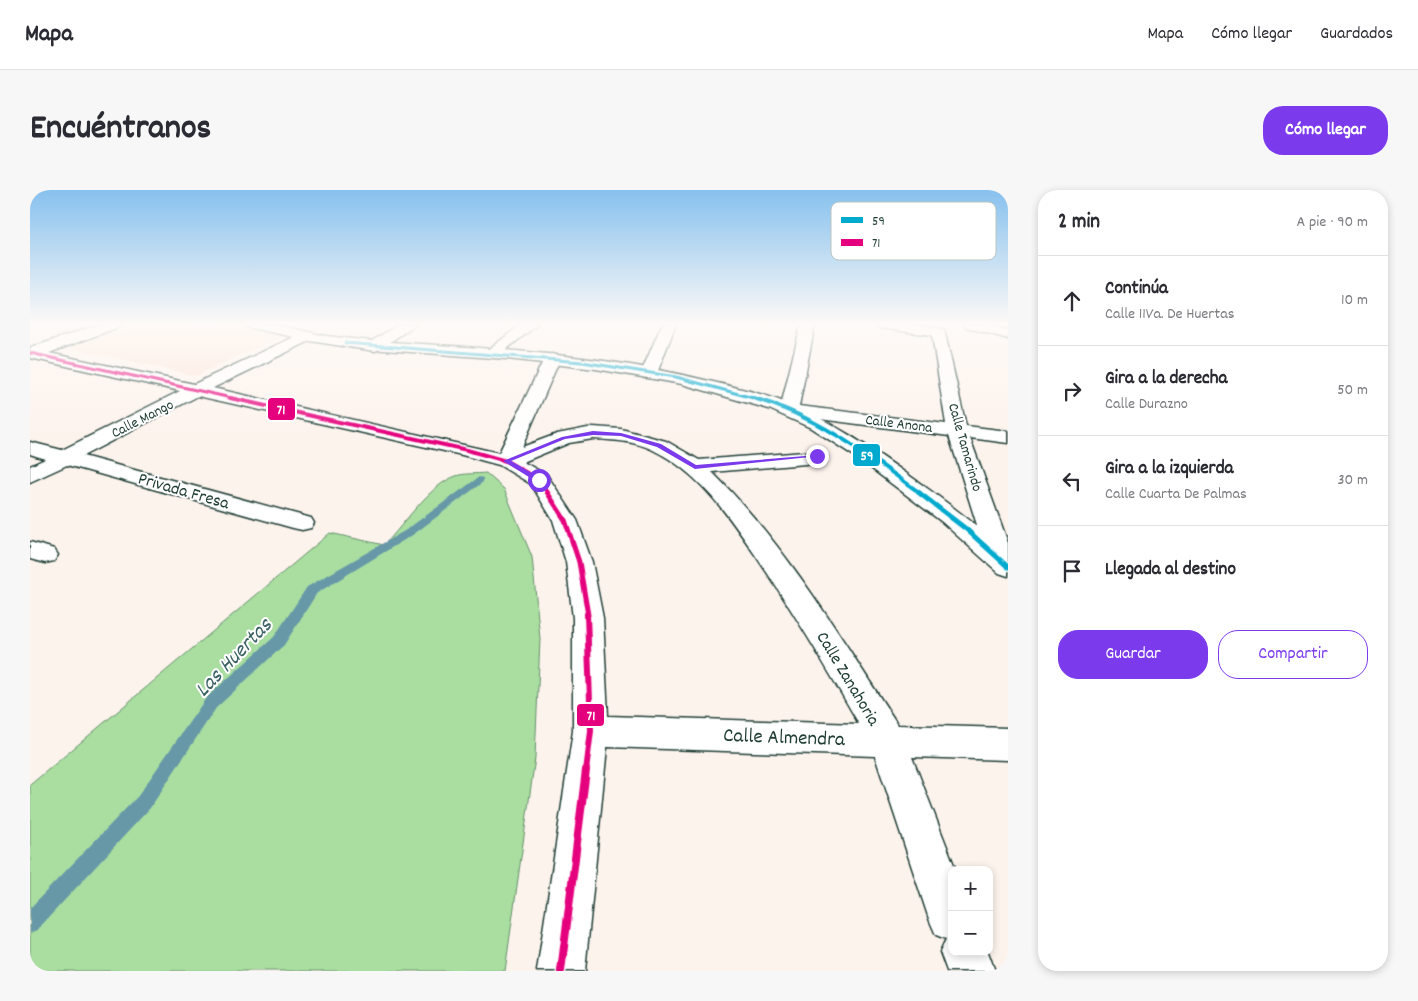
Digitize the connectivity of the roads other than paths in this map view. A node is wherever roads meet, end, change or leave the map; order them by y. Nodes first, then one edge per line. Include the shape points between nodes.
1 (60, 360) edge
2 (256, 360) edge
3 (551, 360) edge
4 (563, 360) edge
5 (654, 360) edge
6 (800, 360) edge
7 (944, 360) edge
8 (649, 372) junction
9 (194, 390) junction
10 (790, 410) junction
11 (957, 430) junction
12 (1008, 437) edge
13 (30, 448) edge
14 (817, 456) dead end
15 (65, 457) junction
16 (506, 461) junction
17 (695, 467) junction
18 (30, 475) edge
19 (302, 524) dead end
20 (1004, 563) edge
21 (591, 731) junction
22 (887, 740) junction
23 (1008, 744) edge
24 (949, 911) edge
25 (965, 956) edge
26 (561, 971) edge
27 (971, 971) edge

1 - 9 street
2 - 9 street, Calle Mango
3 - 16 street
4 - 8 street
5 - 8 street
6 - 10 street
7 - 11 street, Calle Tamarindo
8 - 10 street via 698,382
9 - 15 street, Calle Mango
9 - 16 street
10 - 11 street, Calle Anona
10 - 20 street via 865,454 926,497
11 - 12 street, Calle Anona
11 - 20 street, Calle Tamarindo
13 - 15 street, Privada Fresa
14 - 17 street
15 - 18 street, Calle Mango
15 - 19 street, Privada Fresa
16 - 17 street, Calle Zanahoria via 564,438 593,433 621,435 659,445
16 - 21 street via 539,480 565,520 579,562 588,618
17 - 22 street, Calle Zanahoria via 736,509 815,622
21 - 22 street, Calle Almendra
21 - 26 street
22 - 23 street, Calle Almendra
22 - 24 street, Calle Zanahoria
25 - 27 street

